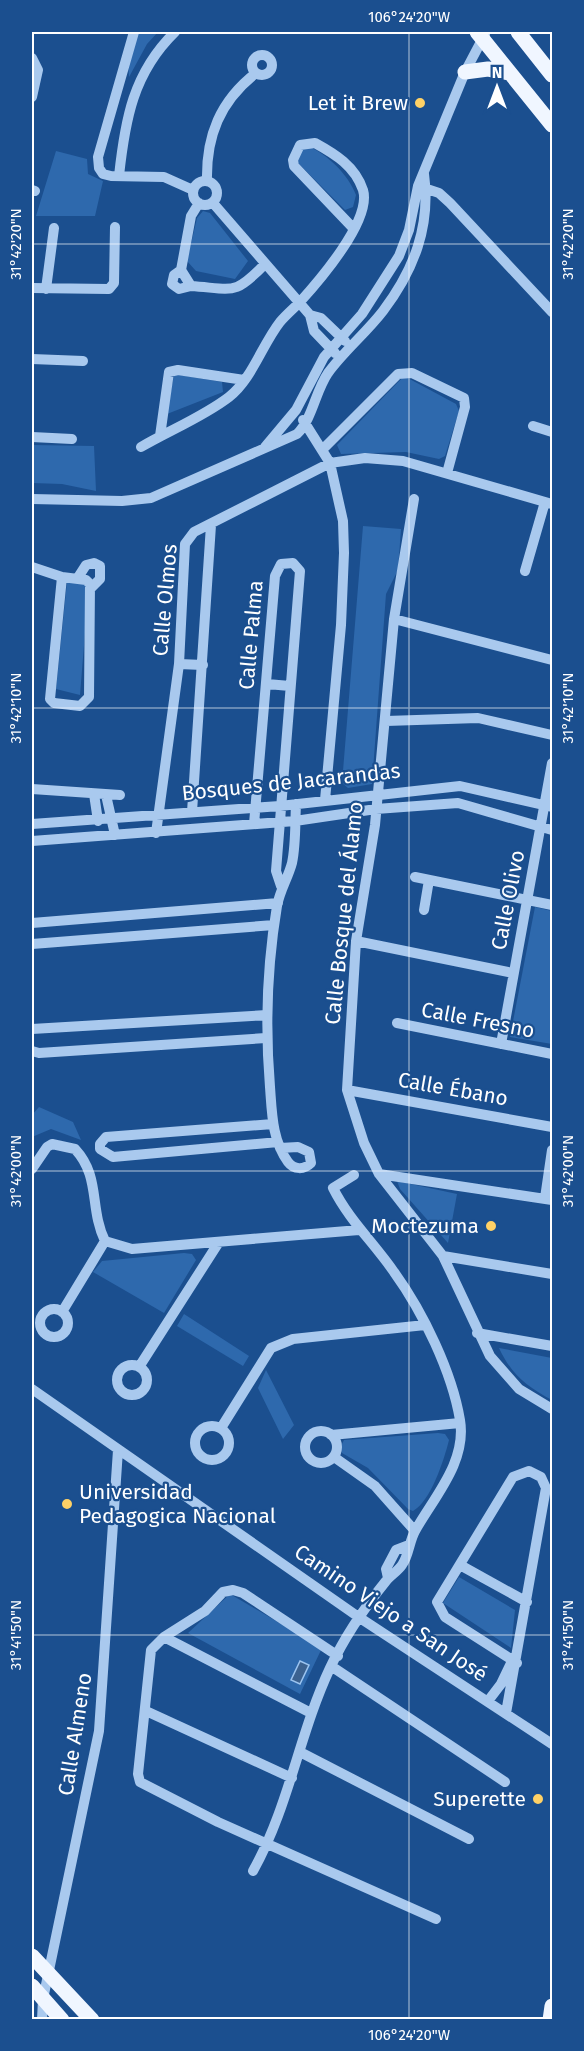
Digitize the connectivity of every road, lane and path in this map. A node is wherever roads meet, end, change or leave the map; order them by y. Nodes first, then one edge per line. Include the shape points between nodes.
1 (134, 32) edge
2 (175, 32) edge
3 (518, 32) edge
4 (482, 34) edge
5 (32, 58) edge
6 (465, 72) junction
7 (256, 74) dead end
8 (510, 74) junction
9 (552, 75) edge
10 (117, 89) junction
11 (134, 94) junction
12 (32, 97) edge
13 (552, 125) edge
14 (119, 176) junction
15 (207, 181) junction
16 (422, 187) junction
17 (193, 190) junction
18 (213, 202) junction
19 (199, 203) junction
20 (115, 227) dead end
21 (54, 228) dead end
22 (354, 229) junction
23 (265, 264) junction
24 (32, 288) edge
25 (46, 289) junction
26 (299, 303) junction
27 (552, 312) edge
28 (310, 315) junction
29 (341, 337) junction
30 (351, 346) junction
31 (331, 349) junction
32 (340, 358) junction
33 (32, 359) edge
34 (83, 361) dead end
35 (244, 380) junction
36 (296, 410) junction
37 (306, 423) junction
38 (533, 426) dead end
39 (552, 432) edge
40 (160, 436) junction
41 (32, 437) edge
42 (72, 439) dead end
43 (141, 447) dead end
44 (265, 448) junction
45 (322, 450) junction
46 (330, 463) junction
47 (447, 473) junction
48 (32, 499) edge
49 (414, 500) dead end
50 (549, 503) edge
51 (211, 525) junction
52 (32, 567) edge
53 (525, 571) dead end
54 (62, 577) junction
55 (77, 579) junction
56 (92, 588) junction
57 (394, 619) junction
58 (552, 660) edge
59 (178, 664) junction
60 (203, 665) junction
61 (267, 684) junction
62 (290, 686) junction
63 (386, 721) junction
64 (552, 735) edge
65 (552, 763) edge
66 (32, 789) edge
67 (377, 793) junction
68 (94, 794) junction
69 (106, 795) junction
70 (120, 795) dead end
71 (325, 800) junction
72 (296, 804) junction
73 (280, 806) junction
74 (549, 806) edge
75 (256, 808) junction
76 (376, 809) junction
77 (192, 812) junction
78 (157, 815) junction
79 (111, 819) junction
80 (98, 821) junction
81 (295, 821) junction
82 (280, 822) junction
83 (32, 824) edge
84 (254, 824) junction
85 (547, 828) edge
86 (156, 833) junction
87 (115, 835) junction
88 (32, 841) edge
89 (415, 877) dead end
90 (429, 879) junction
91 (281, 886) junction
92 (528, 899) junction
93 (278, 903) junction
94 (552, 905) edge
95 (424, 910) dead end
96 (161, 914) junction
97 (57, 922) junction
98 (32, 923) edge
99 (274, 925) junction
100 (163, 936) junction
101 (356, 941) junction
102 (58, 943) junction
103 (32, 944) edge
104 (513, 973) junction
105 (267, 1015) junction
106 (397, 1023) dead end
107 (141, 1024) junction
108 (32, 1029) edge
109 (266, 1038) junction
110 (501, 1044) junction
111 (142, 1045) junction
112 (32, 1051) edge
113 (552, 1054) edge
114 (347, 1090) junction
115 (273, 1124) junction
116 (552, 1127) edge
117 (184, 1131) junction
118 (552, 1150) edge
119 (188, 1153) junction
120 (32, 1169) edge
121 (379, 1174) junction
122 (354, 1175) dead end
123 (549, 1199) edge
124 (359, 1230) junction
125 (105, 1241) junction
126 (219, 1242) junction
127 (443, 1256) junction
128 (552, 1274) edge
129 (62, 1312) dead end
130 (425, 1325) junction
131 (477, 1333) junction
132 (552, 1346) edge
133 (139, 1367) dead end
134 (32, 1389) edge
135 (552, 1409) edge
136 (460, 1423) junction
137 (221, 1428) dead end
138 (331, 1435) junction
139 (118, 1450) junction
140 (334, 1457) junction
141 (416, 1531) junction
142 (460, 1565) junction
143 (527, 1602) junction
144 (360, 1618) junction
145 (164, 1637) junction
146 (338, 1656) junction
147 (515, 1658) junction
148 (331, 1666) junction
149 (488, 1701) junction
150 (146, 1711) junction
151 (311, 1713) junction
152 (506, 1713) junction
153 (552, 1744) edge
154 (300, 1752) junction
155 (292, 1779) junction
156 (505, 1782) dead end
157 (469, 1839) dead end
158 (268, 1843) junction
159 (253, 1871) dead end
160 (436, 1919) dead end
161 (32, 1956) edge
162 (50, 1975) junction
163 (32, 1986) edge
164 (43, 1999) junction
165 (552, 2006) edge
166 (42, 2019) edge
167 (62, 2019) edge
168 (92, 2019) edge
169 (550, 2019) edge

1 - 10 street
2 - 11 street via 147,65
3 - 9 main road
4 - 6 street
4 - 8 main road
5 - 12 street via 38,70
6 - 8 main road via 488,69
6 - 16 street
7 - 15 street via 238,88 218,116 206,158
8 - 13 main road
10 - 11 street
10 - 14 street via 98,163 103,174
11 - 14 street
14 - 17 street via 164,177
15 - 17 street
15 - 18 street via 216,188
16 - 27 street via 439,193 450,203
16 - 29 street via 399,256 362,314
16 - 30 street via 424,223 411,266 382,312
17 - 19 street
18 - 19 street
18 - 23 street
19 - 23 street via 191,216 181,270 191,286 236,289
20 - 25 street via 114,283 105,291
21 - 25 street
22 - 22 street via 363,192 357,178 336,155 315,143 304,143 293,160 294,166
22 - 26 street
23 - 26 street
24 - 25 street
26 - 28 street
26 - 35 street via 272,332
28 - 29 street via 321,318
28 - 31 street via 314,331
29 - 30 street
29 - 31 street
30 - 32 street
31 - 32 street
31 - 36 street via 311,377
32 - 37 street via 317,392
33 - 34 street
35 - 40 street via 230,397
35 - 40 street via 169,372
36 - 37 street
36 - 44 street
37 - 44 street via 291,438
37 - 45 street
38 - 39 street
40 - 43 street
41 - 42 street
44 - 48 street via 151,498
45 - 46 street
45 - 47 street via 398,374 412,373 464,398
46 - 47 street via 384,458
46 - 51 street
46 - 71 street via 340,500 344,553
47 - 50 street
49 - 57 street, Calle Bosque del Álamo
50 - 53 street
51 - 59 street, Calle Olmos via 194,532 185,543
51 - 60 street, Calle Olmos
52 - 54 street
54 - 55 street
54 - 56 street via 49,694 54,703 80,706 89,697
55 - 56 street via 89,581
55 - 56 street via 86,565 100,566 100,579
57 - 58 street
57 - 63 street, Calle Bosque del Álamo
59 - 60 street
59 - 78 street, Calle Olmos
60 - 77 street, Calle Olmos
61 - 62 street
61 - 62 street, Calle Palma via 275,576 279,566 286,562 300,571
61 - 75 street, Calle Palma
62 - 73 street, Calle Palma
63 - 64 street via 478,718
63 - 67 street, Calle Bosque del Álamo
65 - 74 street, Calle Olivo
66 - 68 street
67 - 71 street, Bosques de Jacarandas
67 - 74 street, Bosques de Jacarandas via 460,786
67 - 76 street, Calle Bosque del Álamo
68 - 69 street
68 - 80 street
69 - 70 street
69 - 79 street
71 - 72 street, Bosques de Jacarandas
72 - 73 street, Bosques de Jacarandas
72 - 81 street
73 - 75 street, Bosques de Jacarandas
73 - 82 street, Calle Palma
74 - 85 street, Calle Olivo
75 - 77 street, Bosques de Jacarandas
75 - 84 street, Calle Palma
76 - 81 street
76 - 85 street via 458,802
76 - 101 street, Calle Bosque del Álamo
77 - 78 street, Bosques de Jacarandas
78 - 79 street, Bosques de Jacarandas
78 - 86 street, Calle Olmos
79 - 80 street, Bosques de Jacarandas
79 - 87 street
80 - 83 street, Bosques de Jacarandas
81 - 82 street
81 - 91 street via 292,860
82 - 84 street
82 - 91 street, Calle Palma via 276,871
84 - 86 street
85 - 92 street, Calle Olivo
86 - 87 street
87 - 88 street
89 - 90 street
90 - 92 street
90 - 95 street
91 - 93 street
92 - 94 street
92 - 104 street, Calle Olivo
93 - 96 street
93 - 99 street
96 - 97 street
96 - 100 street
97 - 98 street
97 - 102 street
99 - 100 street
99 - 105 street
100 - 102 street
101 - 104 street
101 - 114 street, Calle Bosque del Álamo
102 - 103 street
104 - 110 street, Calle Olivo
105 - 107 street
105 - 109 street
106 - 110 street, Calle Fresno
107 - 108 street
107 - 111 street
109 - 111 street
109 - 115 street
110 - 113 street, Calle Fresno
111 - 112 street
114 - 116 street, Calle Ébano
114 - 121 street, Calle Bosque del Álamo
115 - 117 street
115 - 119 street via 279,1145
117 - 119 street
117 - 119 street via 106,1137 100,1149 113,1157
118 - 123 street
120 - 125 street via 52,1144 75,1149 92,1176 94,1210
121 - 123 street
121 - 127 street, Calle Bosque del Álamo
122 - 124 street via 333,1188
124 - 126 street
124 - 130 street via 394,1272
125 - 126 street via 132,1249
125 - 129 street
126 - 133 street
127 - 128 street
127 - 131 street, Calle Bosque del Álamo
130 - 136 street via 451,1386
130 - 137 street via 277,1344
131 - 132 street
131 - 135 street, Calle Bosque del Álamo via 503,1374
134 - 139 street, Camino Viejo a San José
136 - 138 street
136 - 141 street via 451,1471
138 - 140 street via 337,1448
138 - 140 street via 321,1431 311,1434 304,1449 314,1462 325,1463
139 - 144 street, Camino Viejo a San José
139 - 162 street, Calle Almeno via 99,1731
140 - 141 street via 375,1486
141 - 144 street via 409,1545 396,1550 386,1569 388,1578
142 - 143 street
142 - 143 street via 513,1477 524,1471 537,1473 546,1488
142 - 147 street via 439,1597 438,1606 445,1617
143 - 147 street
144 - 146 street
144 - 149 street, Camino Viejo a San José
145 - 146 street via 191,1622 224,1592 233,1590
145 - 150 street via 151,1650
145 - 151 street
146 - 148 street
147 - 149 street
147 - 152 street
148 - 151 street
148 - 156 street
149 - 152 street, Camino Viejo a San José
150 - 155 street
150 - 158 street via 140,1782
151 - 154 street
152 - 153 street, Camino Viejo a San José
154 - 155 street
154 - 157 street
155 - 158 street
158 - 159 street
158 - 160 street
161 - 162 main road
162 - 164 street, Calle Almeno
162 - 168 main road
163 - 164 main road
164 - 166 street, Calle Almeno
164 - 167 main road
165 - 169 main road

